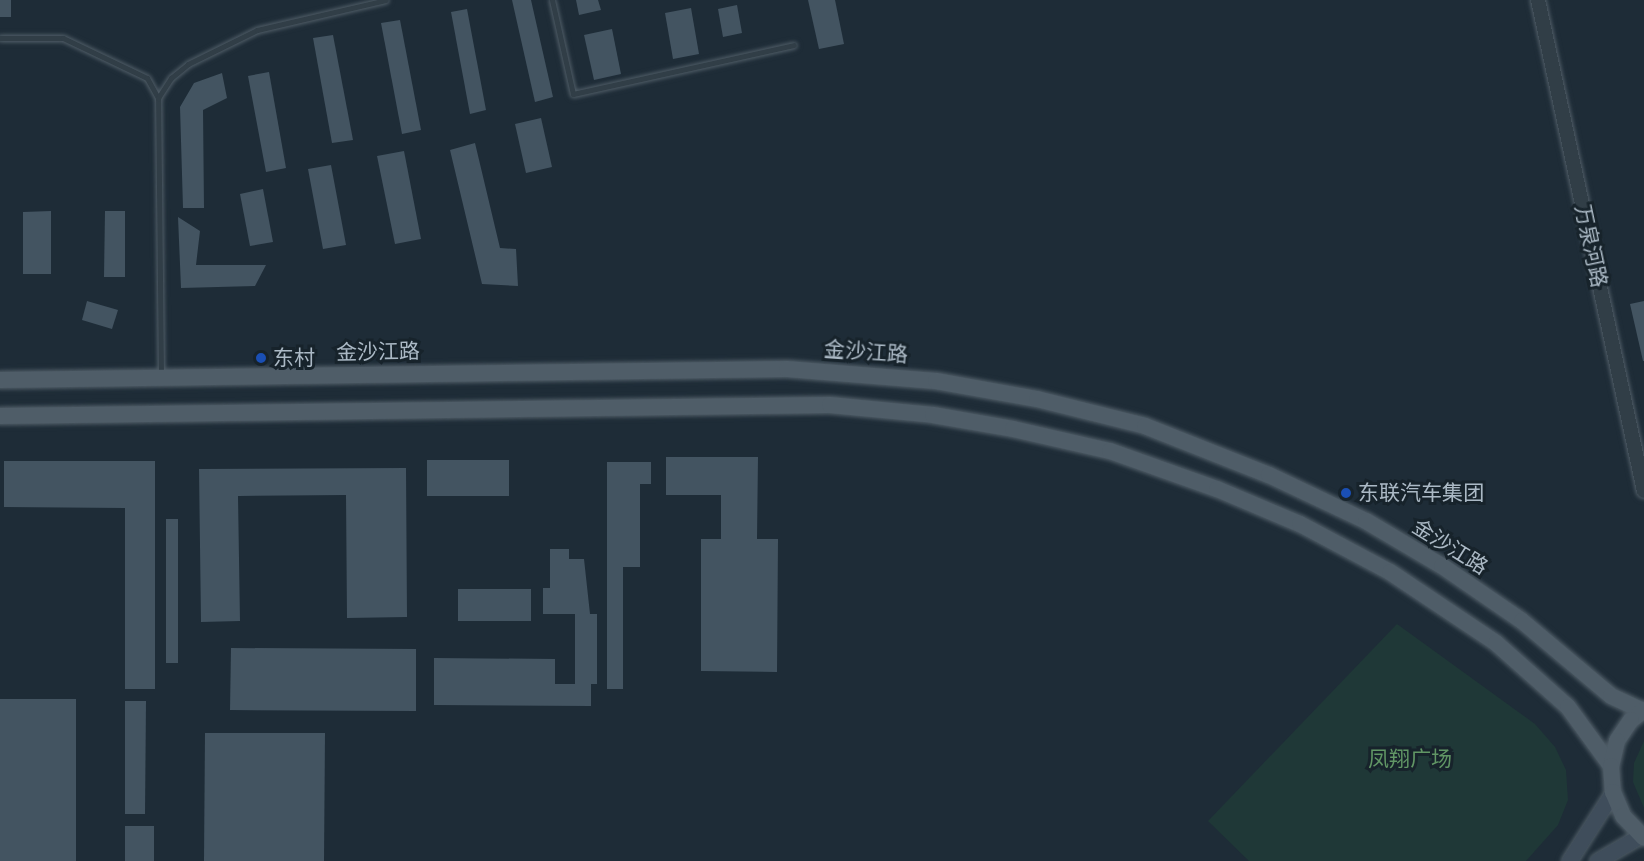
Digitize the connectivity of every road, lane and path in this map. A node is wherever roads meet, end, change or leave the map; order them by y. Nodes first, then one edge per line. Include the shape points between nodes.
1 (386, 0) edge
2 (552, 0) edge
3 (1538, 0) edge
4 (0, 38) edge
5 (794, 45) dead end
6 (158, 98) junction
7 (161, 377) junction
8 (0, 380) edge
9 (0, 416) edge
10 (1644, 491) edge
11 (1643, 711) edge
12 (1611, 766) junction
13 (1613, 792) junction
14 (1642, 837) edge
15 (1569, 861) edge
16 (1598, 861) edge

1 - 6 lane via 257,30 188,64 171,78
2 - 5 lane via 573,94
3 - 10 street, 万泉河路
4 - 6 lane via 63,38 147,78
6 - 7 lane
7 - 8 main road, 金沙江路
7 - 11 main road, 金沙江路 via 787,369 936,381 1037,399 1145,426 1269,475 1366,521 1514,615 1611,696
9 - 12 main road via 830,405 933,415 1012,429 1110,451 1217,489 1300,524 1390,572 1504,650 1568,707
11 - 12 main road via 1631,720 1617,741
12 - 13 main road
13 - 14 main road via 1623,816
13 - 15 main road
14 - 16 main road

